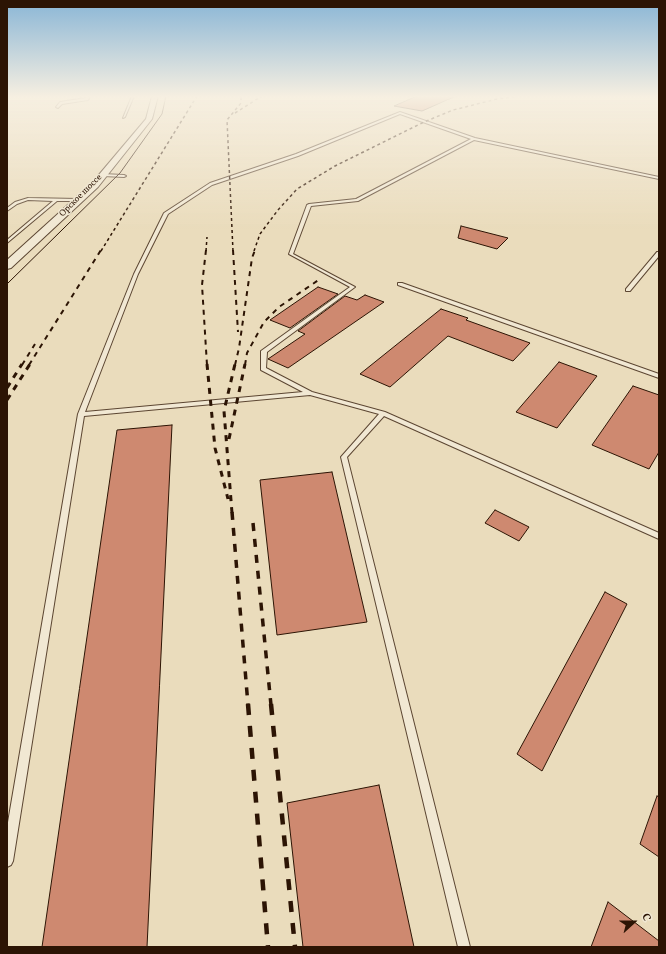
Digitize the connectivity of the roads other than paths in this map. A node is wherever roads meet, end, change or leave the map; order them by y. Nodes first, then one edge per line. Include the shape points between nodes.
1 (131, 141) edge
2 (333, 141) edge
3 (471, 141) edge
4 (481, 141) edge
5 (103, 175) junction
6 (124, 176) dead end
7 (659, 178) edge
8 (56, 200) junction
9 (78, 200) junction
10 (7, 210) edge
11 (7, 242) edge
12 (659, 253) edge
13 (7, 266) edge
14 (400, 284) dead end
15 (628, 290) dead end
16 (659, 376) edge
17 (310, 393) junction
18 (383, 413) junction
19 (81, 414) junction
20 (659, 536) edge
21 (7, 861) edge
22 (464, 947) edge

1 - 5 street, Орское шоссе
2 - 19 lane via 211,184 166,213 136,274
3 - 17 lane via 357,200 309,205 291,254 353,287 264,351 263,369
4 - 7 lane
5 - 6 lane
5 - 9 street, Орское шоссе
8 - 9 lane
8 - 10 lane via 28,199 16,203
8 - 11 lane
9 - 13 street, Орское шоссе
12 - 15 lane
14 - 16 lane
17 - 18 lane
17 - 19 lane
18 - 20 lane
18 - 22 lane via 344,457
19 - 21 lane

